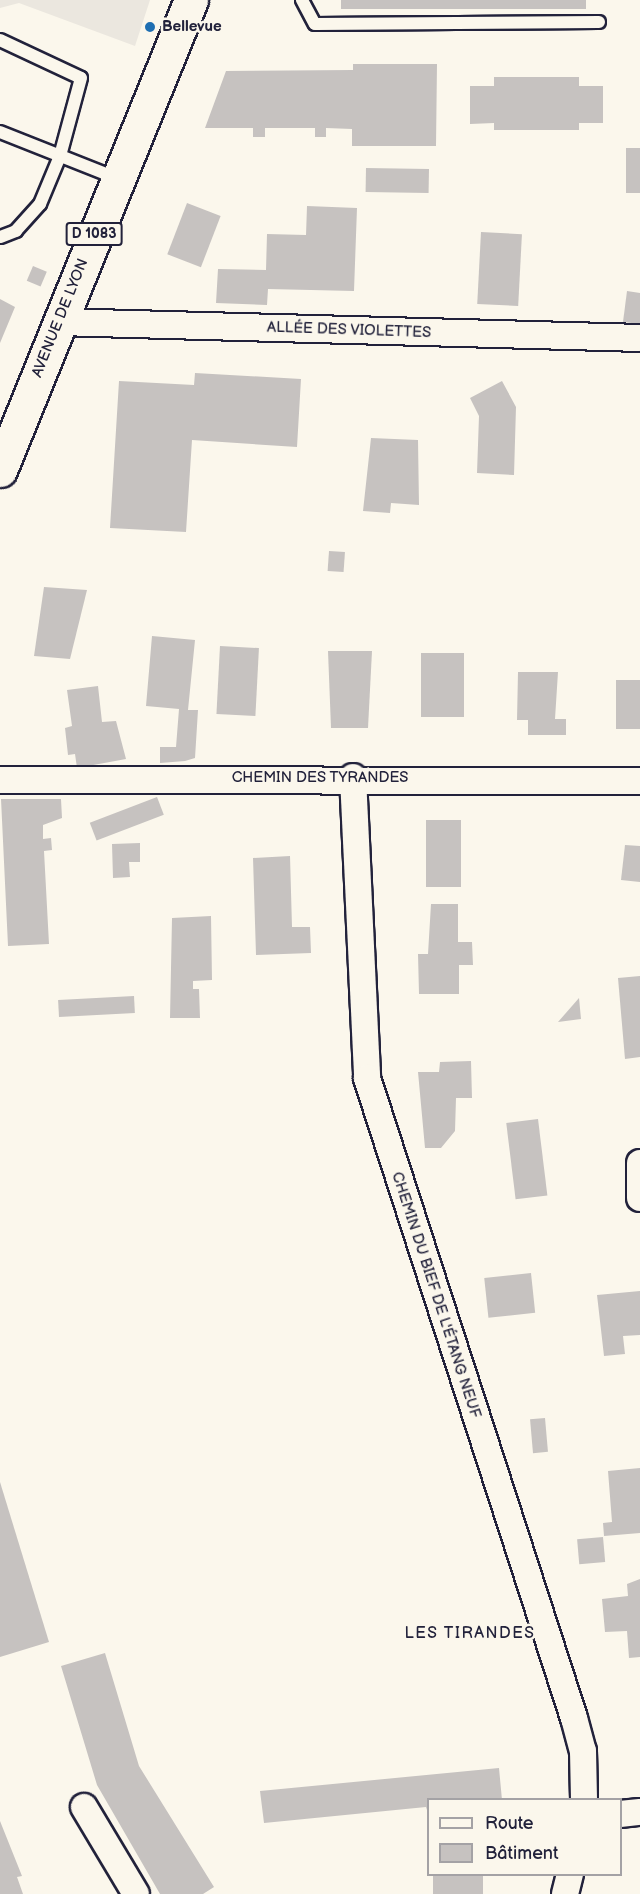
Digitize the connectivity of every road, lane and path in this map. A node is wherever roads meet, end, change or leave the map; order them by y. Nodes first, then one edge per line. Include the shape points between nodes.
1 (191, 0) edge
2 (303, 0) edge
3 (599, 22) dead end
4 (0, 40) edge
5 (0, 132) edge
6 (60, 156) junction
7 (117, 179) junction
8 (0, 237) edge
9 (58, 322) junction
10 (640, 338) edge
11 (0, 470) edge
12 (353, 777) junction
13 (0, 780) edge
14 (640, 781) edge
15 (640, 1163) edge
16 (640, 1198) edge
17 (584, 1798) edge
18 (84, 1807) dead end
19 (640, 1812) edge
20 (622, 1814) edge
21 (570, 1876) edge
22 (135, 1894) edge
23 (566, 1894) edge

1 - 7 main road, AVENUE DE LYON / D 1083
2 - 3 lane via 315,24
4 - 6 lane via 81,78
5 - 6 lane
6 - 7 lane
6 - 8 lane via 29,220
7 - 9 main road, AVENUE DE LYON / D 1083
9 - 10 street, ALLÉE DES VIOLETTES
9 - 11 main road, AVENUE DE LYON / D 1083
12 - 13 street, CHEMIN DES TYRANDES
12 - 14 street, CHEMIN DES TYRANDES
12 - 17 street, CHEMIN DU BIEF DE L'ÉTANG NEUF via 367,1078 574,1718 583,1751
15 - 16 street
18 - 22 street
19 - 20 street
21 - 23 street

